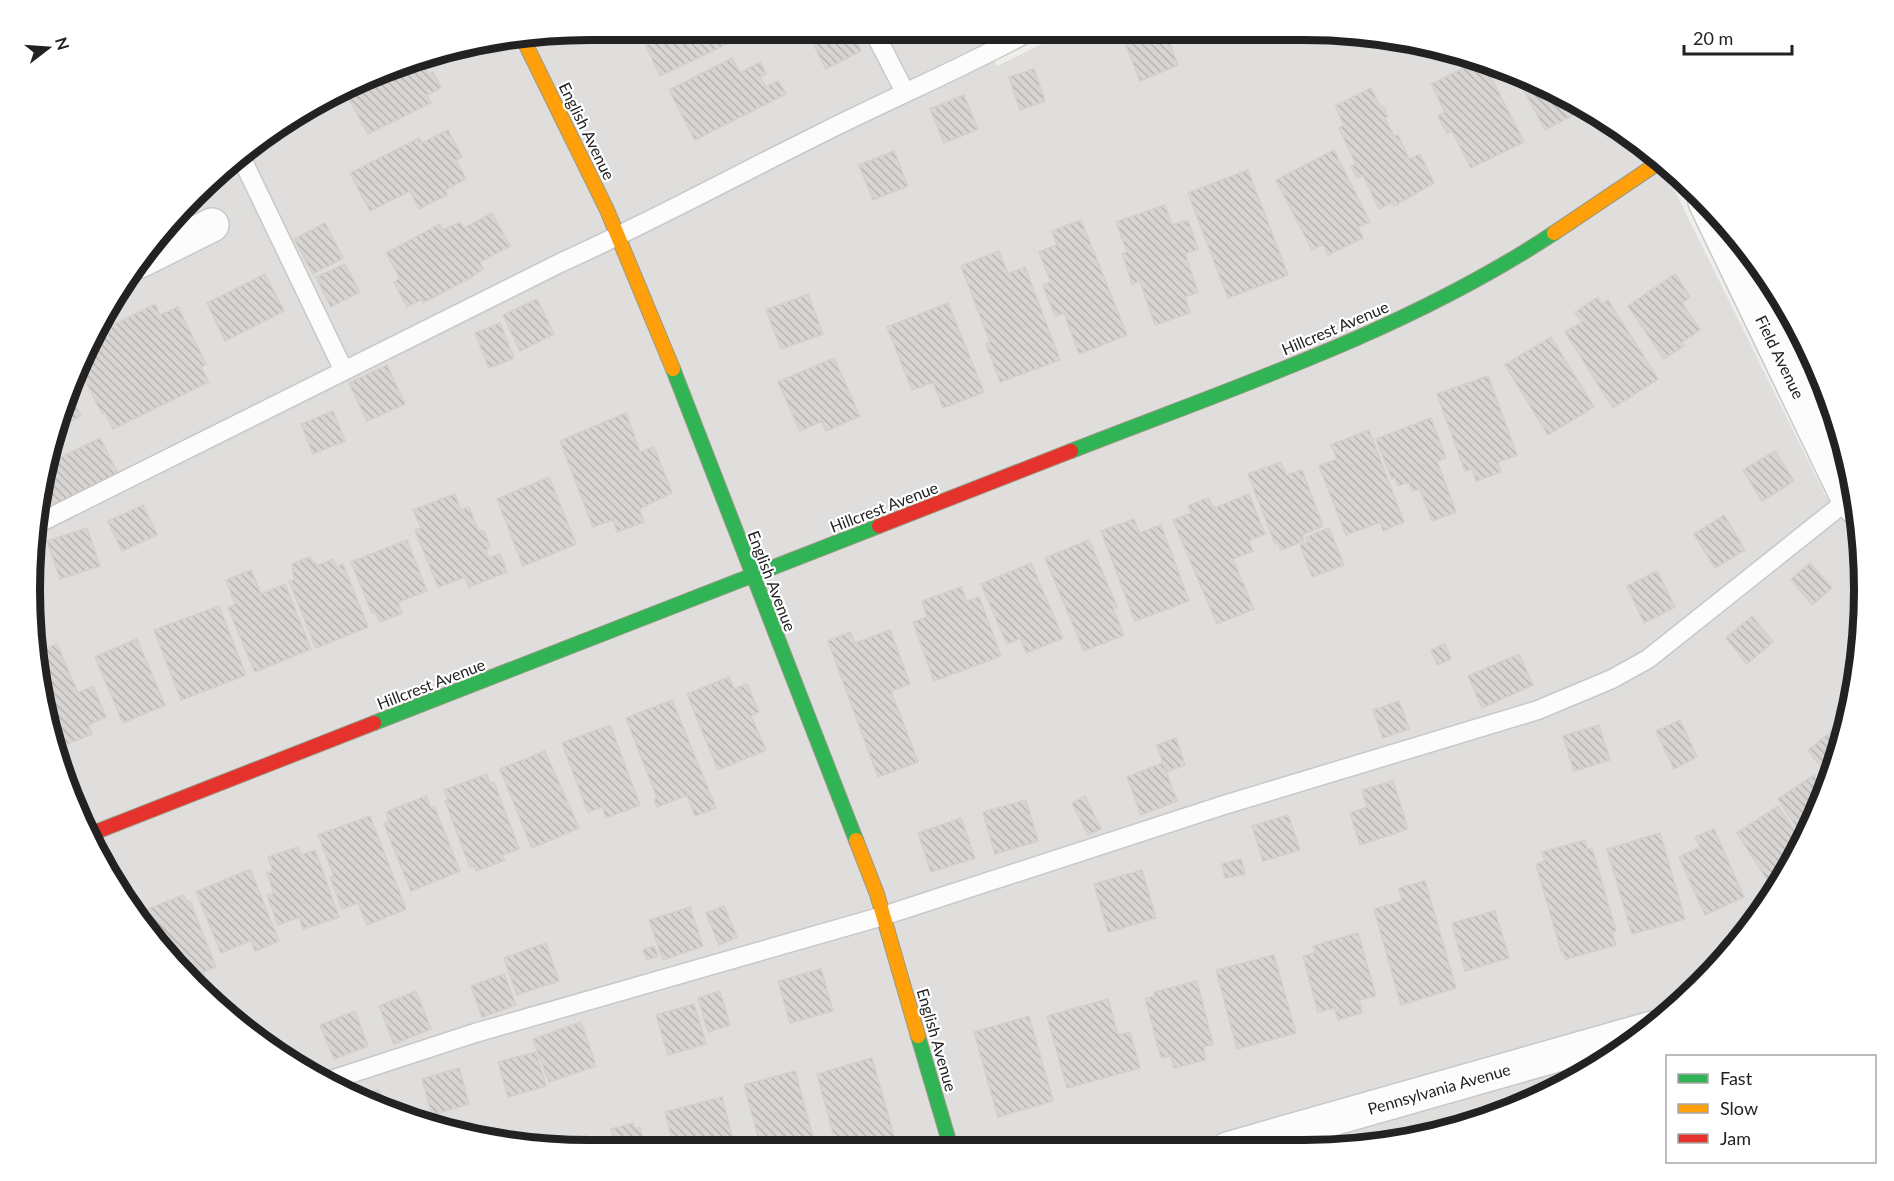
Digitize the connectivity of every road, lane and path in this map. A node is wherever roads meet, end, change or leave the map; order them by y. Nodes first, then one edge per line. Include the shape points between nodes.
1 (878, 40) edge
2 (1014, 40) edge
3 (526, 44) edge
4 (905, 92) junction
5 (245, 163) edge
6 (1653, 166) edge
7 (212, 225) dead end
8 (1719, 231) edge
9 (619, 237) junction
10 (157, 253) edge
11 (344, 371) junction
12 (1842, 479) edge
13 (1847, 506) edge
14 (45, 520) edge
15 (752, 577) junction
16 (96, 833) edge
17 (883, 916) junction
18 (1627, 1035) edge
19 (336, 1078) edge
20 (949, 1141) edge
21 (1255, 1141) edge

1 - 4 lane
2 - 4 lane
3 - 9 main road, English Avenue
4 - 9 lane
5 - 11 lane
6 - 15 main road, Hillcrest Avenue via 1534,246 1415,312 1327,351
7 - 10 street
8 - 12 street, Field Avenue
9 - 11 lane
9 - 15 main road, English Avenue
11 - 14 lane
13 - 17 lane via 1648,659 1591,688 1538,710 1224,805
15 - 16 main road, Hillcrest Avenue
15 - 17 main road, English Avenue
17 - 19 lane via 475,1033
17 - 20 main road, English Avenue
18 - 21 street, Pennsylvania Avenue

